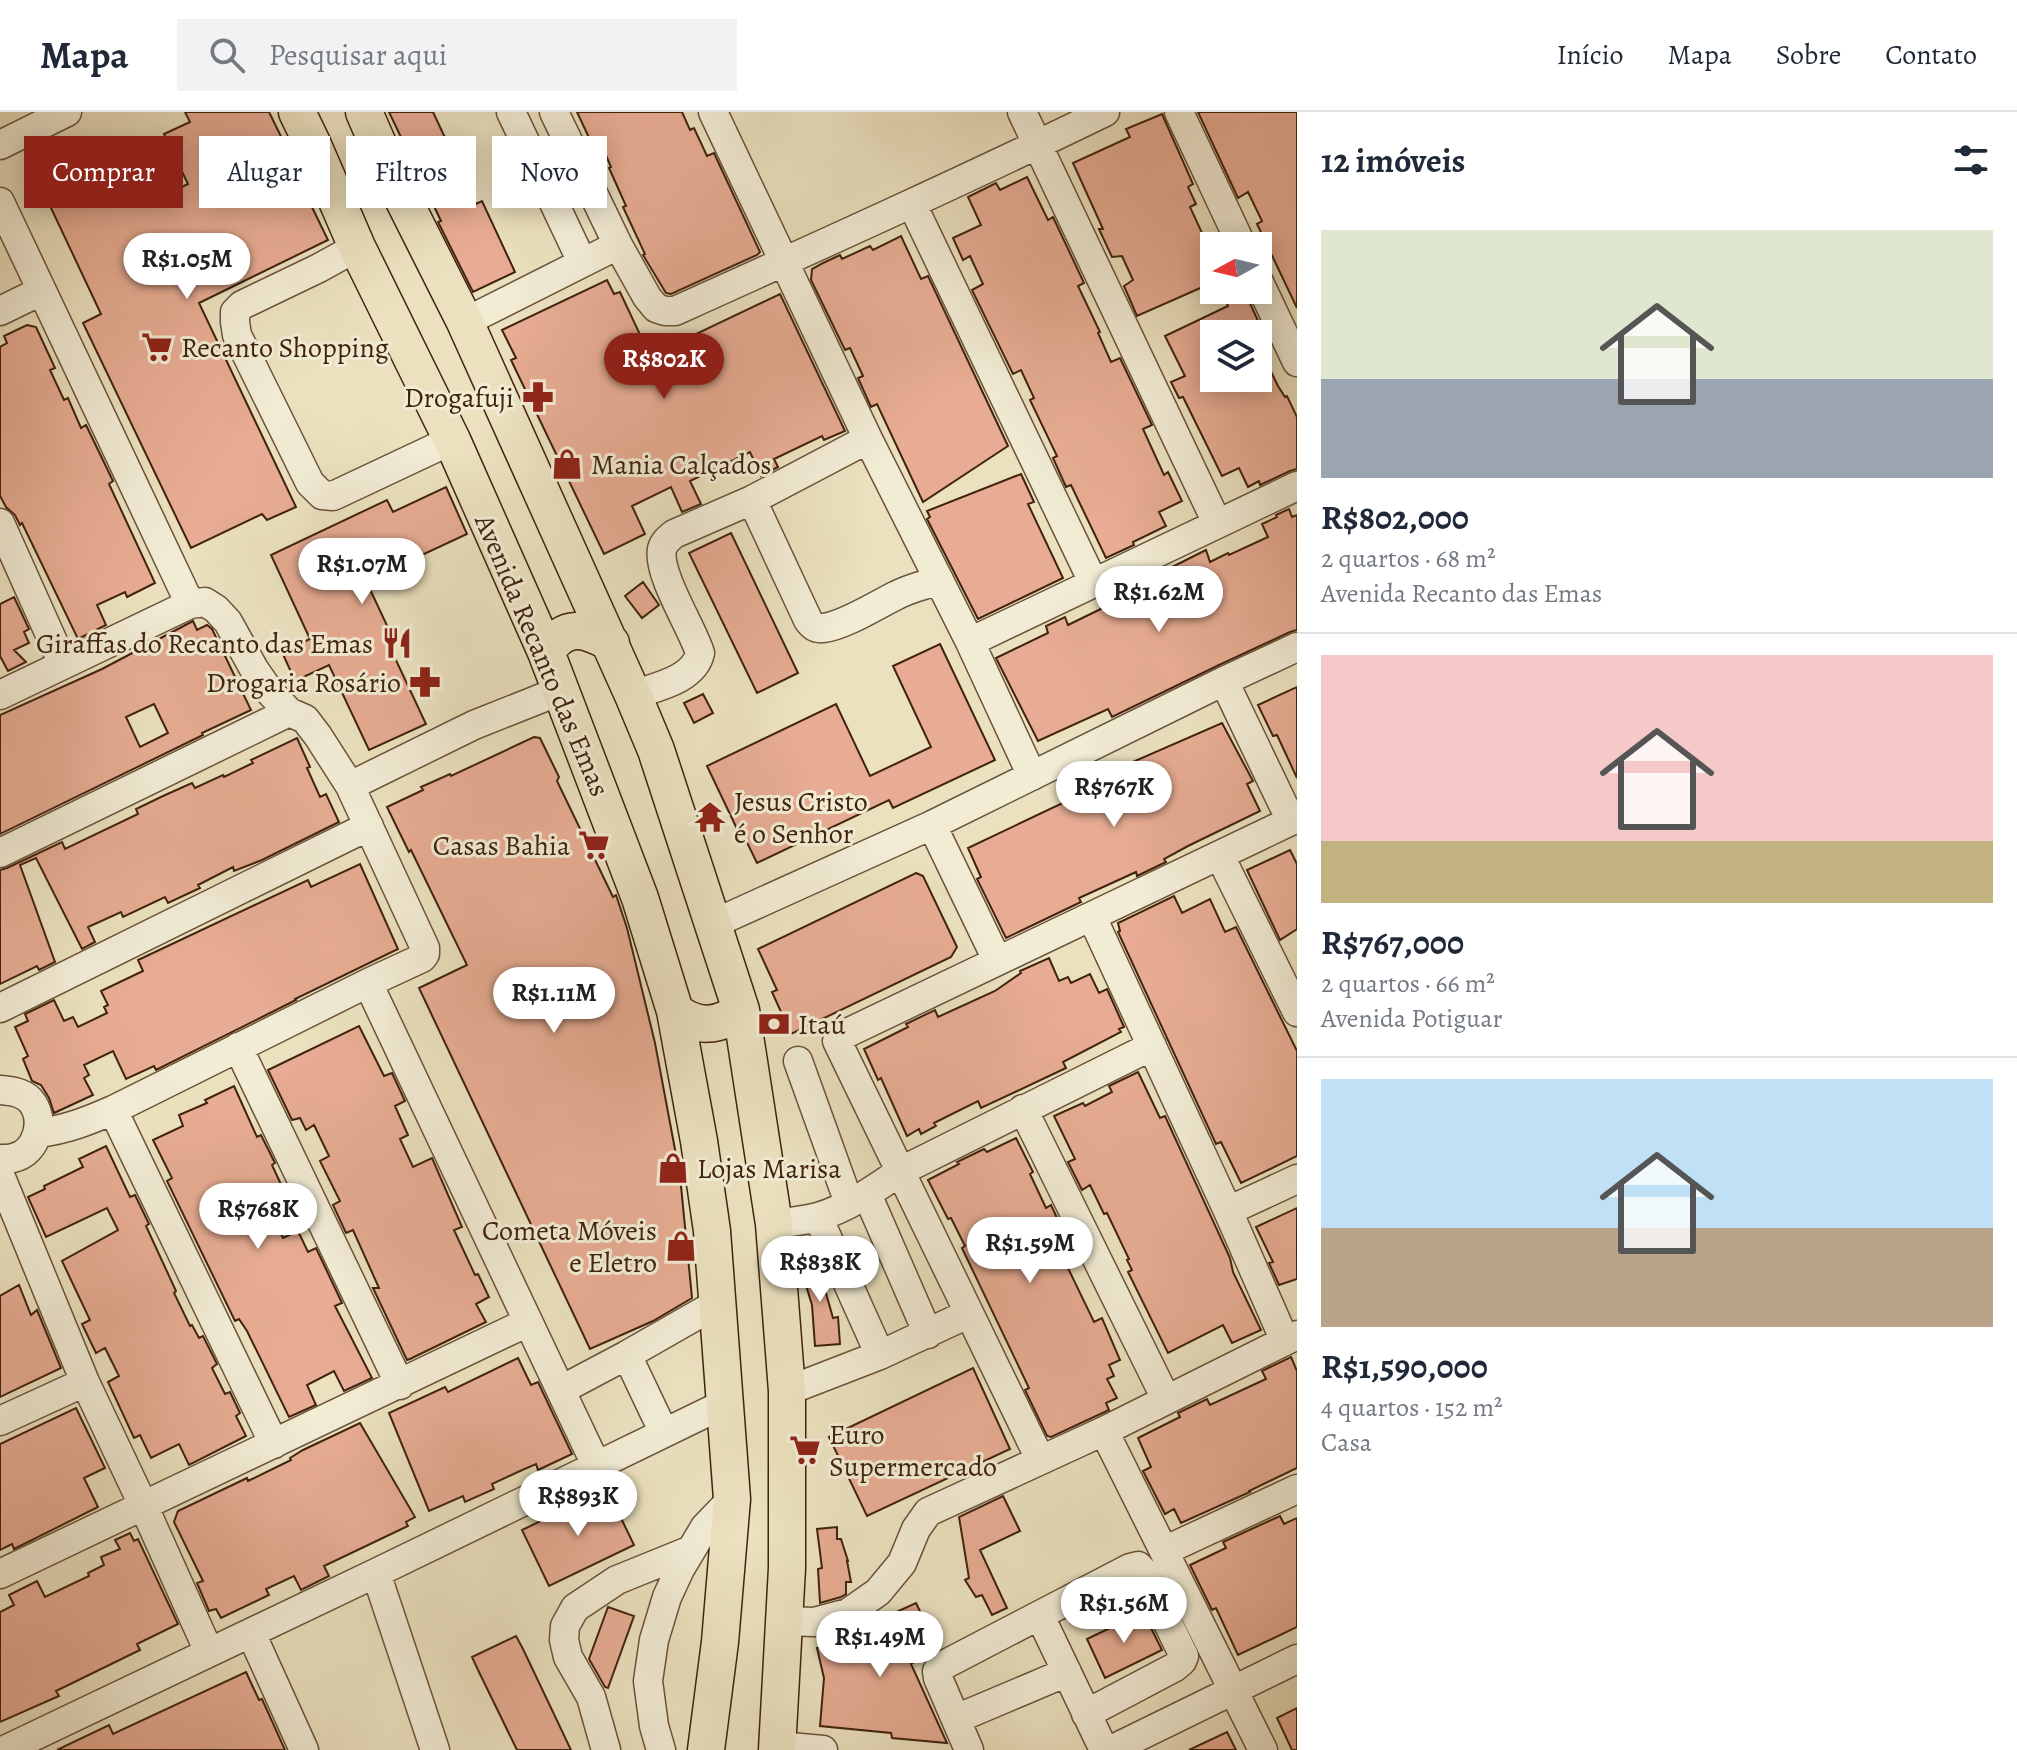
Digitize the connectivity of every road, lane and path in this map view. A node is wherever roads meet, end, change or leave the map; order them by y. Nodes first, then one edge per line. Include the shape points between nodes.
1 (67, 112) edge
2 (511, 112) edge
3 (554, 112) edge
4 (713, 112) edge
5 (1022, 112) edge
6 (1105, 112) edge
7 (1179, 112) edge
8 (365, 114) edge
9 (304, 128) edge
10 (375, 136) edge
11 (0, 145) edge
12 (1037, 145) junction
13 (346, 174) edge
14 (0, 202) edge
15 (912, 204) junction
16 (339, 207) junction
17 (408, 208) edge
18 (1235, 232) edge
19 (618, 245) junction
20 (357, 247) junction
21 (582, 262) junction
22 (785, 262) junction
23 (41, 291) junction
24 (1272, 298) edge
25 (0, 311) edge
26 (1288, 318) edge
27 (465, 322) junction
28 (1297, 362) edge
29 (868, 439) junction
30 (452, 440) junction
31 (1297, 486) edge
32 (752, 500) junction
33 (0, 523) edge
34 (1217, 523) junction
35 (939, 580) junction
36 (1093, 582) junction
37 (190, 604) junction
38 (970, 642) junction
39 (611, 643) junction
40 (1297, 647) edge
41 (546, 652) junction
42 (63, 664) junction
43 (1224, 681) junction
44 (562, 690) junction
45 (0, 695) edge
46 (633, 695) junction
47 (289, 712) junction
48 (1032, 776) junction
49 (350, 786) junction
50 (1294, 820) edge
51 (932, 825) junction
52 (369, 826) junction
53 (0, 853) edge
54 (1220, 856) junction
55 (1092, 917) junction
56 (713, 924) junction
57 (997, 960) junction
58 (368, 983) junction
59 (0, 1008) edge
60 (741, 1010) junction
61 (675, 1011) junction
62 (1297, 1012) edge
63 (1152, 1046) junction
64 (238, 1047) junction
65 (798, 1061) dead end
66 (0, 1090) edge
67 (1023, 1109) junction
68 (113, 1110) junction
69 (38, 1133) junction
70 (0, 1159) edge
71 (901, 1171) junction
72 (0, 1175) edge
73 (1297, 1179) edge
74 (858, 1199) junction
75 (1228, 1211) junction
76 (818, 1217) junction
77 (774, 1224) junction
78 (718, 1303) junction
79 (968, 1314) junction
80 (528, 1322) junction
81 (928, 1334) junction
82 (1291, 1338) edge
83 (627, 1355) junction
84 (880, 1355) junction
85 (85, 1382) junction
86 (400, 1385) junction
87 (561, 1390) junction
88 (787, 1391) junction
89 (1166, 1399) junction
90 (726, 1403) junction
91 (0, 1421) edge
92 (1104, 1431) junction
93 (664, 1433) junction
94 (274, 1444) junction
95 (1040, 1459) junction
96 (596, 1465) junction
97 (1297, 1489) edge
98 (732, 1499) junction
99 (144, 1507) junction
100 (691, 1550) junction
101 (1164, 1551) junction
102 (376, 1573) junction
103 (0, 1574) edge
104 (1040, 1616) junction
105 (784, 1621) junction
106 (251, 1633) junction
107 (209, 1652) junction
108 (1297, 1659) edge
109 (1067, 1672) junction
110 (1233, 1689) junction
111 (1086, 1714) junction
112 (956, 1719) junction
113 (777, 1748) edge
114 (5, 1750) edge
115 (304, 1750) edge
116 (435, 1750) edge
117 (606, 1750) edge
118 (661, 1750) edge
119 (706, 1750) edge
120 (823, 1750) edge
121 (969, 1750) edge
122 (1104, 1750) edge
123 (1111, 1750) edge
124 (1263, 1750) edge

1 - 11 street
2 - 21 street
3 - 19 street
4 - 22 street
5 - 12 street
6 - 12 street
7 - 18 street
8 - 9 main road via 335,147 325,149
8 - 10 main road
9 - 16 main road, Avenida Recanto das Emas
12 - 15 street
12 - 34 street
13 - 16 main road via 339,183
14 - 23 street
15 - 22 street
15 - 36 street
16 - 20 main road, Avenida Recanto das Emas
17 - 27 main road
19 - 21 street
19 - 22 street via 647,297 665,311
20 - 30 main road, Avenida Recanto das Emas
20 - 30 street via 235,312 237,335 296,457 316,491 327,497
21 - 27 street
22 - 29 street
23 - 25 street
23 - 37 street
24 - 26 street
26 - 28 street
27 - 39 main road
29 - 32 street
29 - 35 street
30 - 41 main road, Avenida Recanto das Emas
31 - 34 street
32 - 35 street via 816,627 830,627
32 - 46 street via 666,541 664,569 700,653 691,670
33 - 42 street
34 - 36 street
35 - 38 street
36 - 38 street
37 - 42 street
37 - 47 street via 205,602 228,622 254,669
38 - 48 street
39 - 41 main road via 586,631 571,631 561,634
39 - 46 main road
40 - 43 street
41 - 44 main road, Avenida Recanto das Emas
42 - 45 street
43 - 48 street
43 - 50 street
44 - 49 street via 474,725
44 - 61 main road, Avenida Recanto das Emas via 640,898
46 - 56 main road
47 - 49 street via 305,719
47 - 53 street
48 - 51 street
49 - 52 street
50 - 54 street
51 - 56 street
51 - 57 street
52 - 58 street via 425,954
52 - 59 street
54 - 55 street
54 - 62 street
55 - 57 street
55 - 63 street
56 - 60 main road
57 - 71 street via 837,1041
58 - 64 street
58 - 80 street
60 - 61 main road via 708,1024
60 - 77 main road
61 - 78 main road, Avenida Recanto das Emas via 712,1231
63 - 67 street
63 - 75 street
64 - 68 street
64 - 86 street
65 - 74 street
66 - 69 street via 30,1100 38,1116
67 - 71 street
67 - 89 street
68 - 69 street
68 - 94 street
69 - 70 street via 30,1149
71 - 74 street
71 - 79 street
72 - 85 street
73 - 75 street
74 - 76 street
74 - 81 street
75 - 82 street
76 - 77 street
76 - 84 street
77 - 88 main road
78 - 83 street
78 - 90 main road, Avenida Recanto das Emas
79 - 81 street
79 - 95 street
80 - 86 street
80 - 87 street
81 - 84 street
82 - 89 street
83 - 87 street
83 - 93 street
84 - 88 street
85 - 91 street
85 - 99 street
86 - 94 street
87 - 96 street
88 - 105 main road
89 - 92 street
90 - 93 street
90 - 98 main road, Avenida Recanto das Emas
92 - 95 street
92 - 101 street
93 - 96 street
94 - 99 street
95 - 105 street via 928,1512 902,1563 878,1592 848,1613 814,1622
96 - 102 street
97 - 101 street
98 - 100 street
98 - 119 main road, Avenida Recanto das Emas
99 - 103 street
99 - 107 street
100 - 117 street via 617,1580 575,1608 565,1626 568,1657 591,1697
100 - 118 street via 667,1597 654,1640 648,1681
101 - 110 street
102 - 106 street
102 - 116 street
104 - 109 street
104 - 111 street via 1138,1566 1184,1656 1175,1667
104 - 112 street via 940,1667 938,1678
105 - 113 main road
106 - 107 street
106 - 115 street
107 - 114 street
108 - 110 street
109 - 111 street
109 - 112 street
110 - 123 street
110 - 124 street
111 - 122 street
112 - 121 street
113 - 120 street

